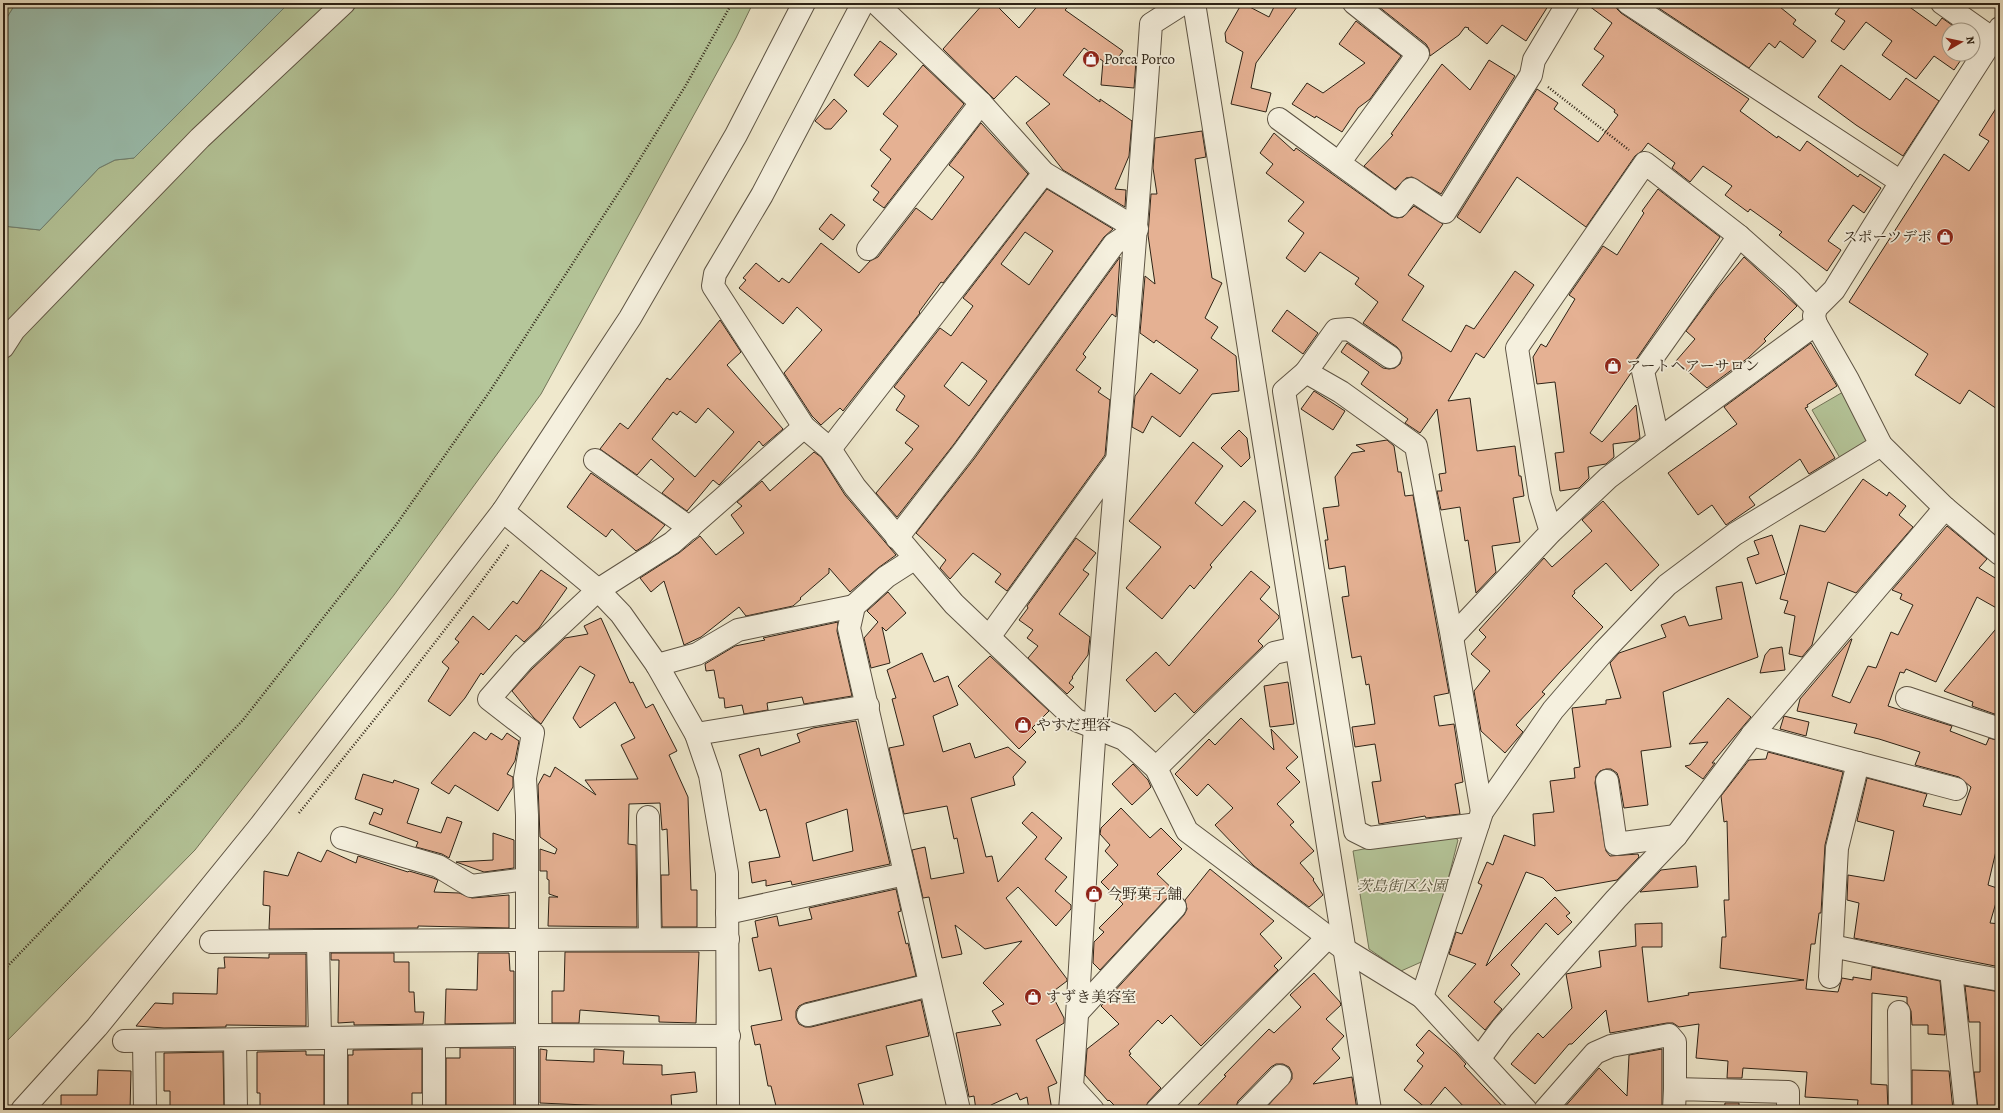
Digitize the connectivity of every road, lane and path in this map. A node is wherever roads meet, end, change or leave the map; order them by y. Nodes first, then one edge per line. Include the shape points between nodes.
1 (344, 3) edge
2 (732, 3) edge
3 (804, 3) edge
4 (863, 3) edge
5 (876, 3) edge
6 (1184, 3) edge
7 (1194, 3) edge
8 (1354, 3) edge
9 (1568, 3) edge
10 (1628, 3) edge
11 (1942, 3) edge
12 (1996, 33) edge
13 (1531, 75) junction
14 (981, 103) junction
15 (1279, 119) dead end
16 (1339, 163) junction
17 (1645, 163) junction
18 (1044, 173) junction
19 (1900, 182) junction
20 (1137, 229) junction
21 (1739, 236) junction
22 (868, 249) dead end
23 (1816, 316) junction
24 (3, 347) edge
25 (1390, 357) dead end
26 (1306, 372) junction
27 (804, 427) junction
28 (1658, 440) junction
29 (1881, 445) junction
30 (830, 449) junction
31 (1118, 459) junction
32 (595, 460) dead end
33 (1945, 508) junction
34 (503, 511) junction
35 (690, 528) junction
36 (1551, 532) junction
37 (897, 538) junction
38 (2000, 554) edge
39 (914, 559) junction
40 (598, 590) junction
41 (854, 606) junction
42 (989, 637) junction
43 (1452, 637) junction
44 (1296, 648) junction
45 (657, 665) junction
46 (1907, 698) dead end
47 (868, 706) junction
48 (1095, 727) junction
49 (2000, 730) edge
50 (696, 734) junction
51 (1752, 735) junction
52 (1858, 763) junction
53 (1156, 768) junction
54 (1607, 781) dead end
55 (1956, 789) dead end
56 (648, 817) dead end
57 (1480, 818) junction
58 (1676, 836) junction
59 (342, 838) dead end
60 (905, 874) junction
61 (527, 879) junction
62 (1175, 907) dead end
63 (727, 914) junction
64 (728, 939) junction
65 (526, 940) junction
66 (650, 940) junction
67 (318, 941) junction
68 (211, 942) dead end
69 (1336, 943) junction
70 (1832, 946) junction
71 (3, 971) edge
72 (1951, 971) junction
73 (1830, 977) dead end
74 (2000, 980) edge
75 (930, 985) junction
76 (1422, 997) junction
77 (1078, 1012) junction
78 (1899, 1012) dead end
79 (808, 1015) dead end
80 (526, 1036) junction
81 (729, 1036) junction
82 (434, 1037) junction
83 (328, 1038) junction
84 (235, 1040) junction
85 (1479, 1059) junction
86 (1280, 1076) dead end
87 (1072, 1087) junction
88 (1675, 1100) edge
89 (22, 1110) edge
90 (145, 1110) edge
91 (236, 1110) edge
92 (336, 1110) edge
93 (434, 1110) edge
94 (527, 1110) edge
95 (728, 1110) edge
96 (959, 1110) edge
97 (1070, 1110) edge
98 (1093, 1110) edge
99 (1157, 1110) edge
100 (1247, 1110) edge
101 (1370, 1110) edge
102 (1526, 1110) edge
103 (1545, 1110) edge
104 (1788, 1110) edge
105 (1900, 1110) edge
106 (1966, 1110) edge

1 - 24 street via 200,138 14,330
2 - 71 path via 686,85 628,178 490,391 396,525 243,720
3 - 34 street via 736,135 630,318
4 - 27 street via 762,195 715,274 713,286
5 - 14 street
6 - 20 street via 1151,24
7 - 44 street
8 - 16 street via 1418,54
9 - 13 street via 1534,60
10 - 19 street
11 - 12 street
12 - 19 street
13 - 16 street via 1445,212 1411,189 1398,206
13 - 17 path
14 - 18 street
14 - 22 street
15 - 16 street
17 - 21 street
17 - 36 street via 1518,348 1540,496
18 - 20 street
18 - 30 street
19 - 23 street
20 - 31 street
20 - 37 street via 1114,244 964,451
21 - 23 street via 1792,282
21 - 28 street via 1643,371
23 - 28 street
23 - 29 street
25 - 26 street via 1348,329 1336,330
26 - 43 street via 1341,392 1416,446
26 - 57 street via 1284,391 1356,831 1369,838
27 - 30 street
27 - 35 street
28 - 36 street via 1608,478
29 - 33 street
29 - 57 street via 1735,534 1667,585 1552,710
30 - 37 street via 855,487
31 - 42 street
31 - 48 street
32 - 35 street
33 - 38 street
33 - 51 street
34 - 40 street
34 - 89 street via 251,838 97,1027
35 - 40 street via 672,543
36 - 43 street
37 - 39 street
39 - 41 street via 886,577
39 - 42 street via 954,604
40 - 45 street via 621,614
40 - 61 street via 523,660 489,699 533,734 525,778
41 - 45 street via 738,630 697,654
41 - 47 street via 849,628
42 - 48 street via 1076,720
43 - 57 street
44 - 53 street via 1274,653
44 - 69 street
45 - 50 street
46 - 49 street
47 - 50 street
47 - 60 street
48 - 53 street via 1124,739
48 - 77 street
50 - 63 street via 710,775 727,874
51 - 52 street
51 - 58 street
52 - 55 street
52 - 70 street via 1837,848
53 - 69 street via 1187,831
54 - 58 street via 1616,844
56 - 66 street
57 - 76 street
58 - 85 street via 1502,1028
59 - 61 street via 438,866 471,886
60 - 63 street
60 - 75 street
61 - 65 street
62 - 77 street
63 - 64 street
64 - 66 street
64 - 81 street
65 - 66 street
65 - 67 street
65 - 80 street
67 - 68 street
67 - 83 street
69 - 76 street
69 - 99 street
69 - 101 street
70 - 72 street
70 - 73 street
72 - 74 street
72 - 106 street
75 - 79 street
75 - 96 street
76 - 85 street
77 - 87 street
78 - 105 street
80 - 81 street
80 - 82 street
80 - 94 street
81 - 95 street
82 - 83 street
82 - 93 street
83 - 84 street
83 - 92 street
84 - 90 street via 134,1041
84 - 91 street
85 - 102 street
86 - 100 street
87 - 97 street
87 - 98 street
88 - 103 street via 1675,1042 1669,1035 1611,1046 1595,1053
88 - 104 street via 1788,1092

